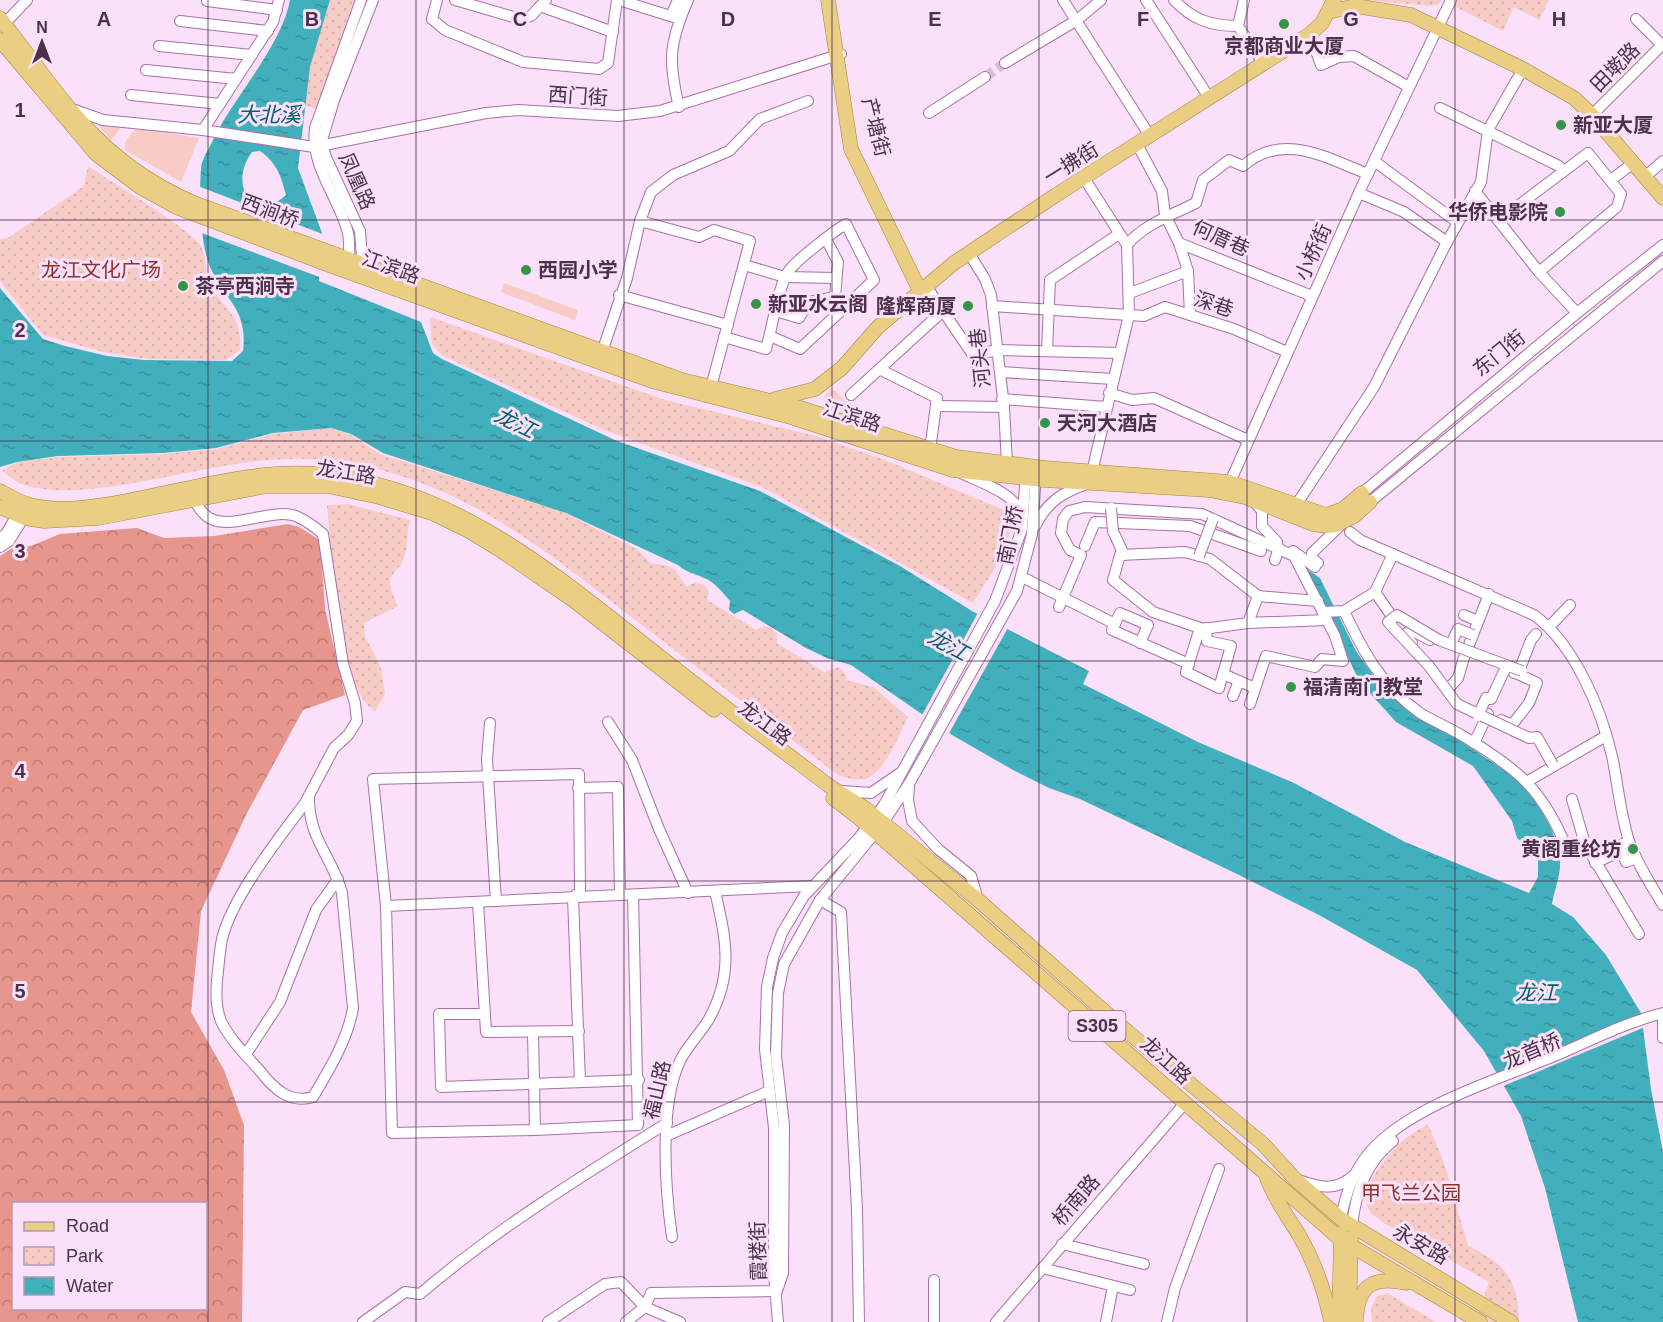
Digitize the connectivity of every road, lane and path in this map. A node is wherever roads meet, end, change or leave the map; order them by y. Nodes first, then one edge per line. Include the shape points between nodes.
1 (27, 0) edge
2 (361, 0) edge
3 (373, 0) edge
4 (437, 0) edge
5 (455, 0) edge
6 (618, 0) edge
7 (678, 0) edge
8 (688, 0) edge
9 (828, 0) edge
10 (834, 0) edge
11 (1063, 0) edge
12 (1101, 0) edge
13 (1146, 0) edge
14 (1174, 0) edge
15 (1244, 0) edge
16 (1451, 0) edge
17 (207, 1) edge
18 (543, 3) edge
19 (278, 5) edge
20 (1337, 5) edge
21 (675, 17) junction
22 (1077, 20) junction
23 (1636, 20) dead end
24 (2, 21) edge
25 (180, 21) dead end
26 (1238, 26) junction
27 (1437, 28) junction
28 (268, 31) junction
29 (613, 32) junction
30 (1310, 34) junction
31 (0, 40) edge
32 (1663, 45) edge
33 (159, 46) dead end
34 (252, 55) junction
35 (839, 55) junction
36 (1005, 63) tunnel mouth
37 (1264, 64) junction
38 (1523, 69) junction
39 (146, 70) dead end
40 (985, 77) tunnel mouth
41 (236, 79) junction
42 (1409, 87) junction
43 (131, 95) dead end
44 (1210, 99) junction
45 (808, 101) dead end
46 (220, 104) junction
47 (66, 106) junction
48 (679, 107) junction
49 (1440, 108) dead end
50 (928, 113) dead end
51 (1592, 115) junction
52 (1488, 130) junction
53 (206, 131) junction
54 (1150, 136) junction
55 (1137, 144) junction
56 (315, 147) junction
57 (1374, 161) junction
58 (1663, 161) edge
59 (1632, 164) junction
60 (1559, 166) dead end
61 (1368, 174) junction
62 (1645, 177) junction
63 (1084, 178) junction
64 (1611, 180) junction
65 (1475, 191) junction
66 (1359, 193) junction
67 (1663, 198) edge
68 (193, 208) junction
69 (1165, 215) junction
70 (1499, 220) junction
71 (640, 221) junction
72 (1457, 222) junction
73 (1119, 234) junction
74 (826, 239) junction
75 (1447, 242) junction
76 (1179, 243) junction
77 (1127, 245) junction
78 (1663, 245) edge
79 (969, 253) junction
80 (331, 260) joint
81 (1663, 261) edge
82 (744, 265) junction
83 (349, 266) junction
84 (363, 271) junction
85 (1188, 271) junction
86 (1539, 272) junction
87 (785, 277) junction
88 (836, 278) junction
89 (923, 288) junction
90 (1130, 293) junction
91 (619, 295) junction
92 (1312, 296) junction
93 (992, 306) junction
94 (1049, 309) junction
95 (944, 310) junction
96 (776, 311) junction
97 (1577, 313) junction
98 (1129, 315) junction
99 (1190, 315) junction
100 (728, 325) junction
101 (770, 336) junction
102 (724, 337) junction
103 (998, 350) junction
104 (1047, 351) junction
105 (602, 352) junction
106 (1287, 352) junction
107 (1120, 353) junction
108 (881, 370) junction
109 (1000, 372) junction
110 (1113, 379) junction
111 (711, 387) junction
112 (1109, 393) junction
113 (851, 395) dead end
114 (770, 400) junction
115 (1003, 403) junction
116 (937, 406) junction
117 (1106, 406) junction
118 (1248, 440) junction
119 (930, 450) junction
120 (1007, 464) junction
121 (954, 470) junction
122 (1031, 472) junction
123 (1092, 477) junction
124 (1227, 487) junction
125 (0, 491) edge
126 (1366, 497) junction
127 (194, 500) junction
128 (1253, 500) junction
129 (1296, 505) junction
130 (0, 507) edge
131 (1111, 508) junction
132 (24, 510) junction
133 (1213, 519) junction
134 (1349, 526) junction
135 (1027, 531) junction
136 (0, 538) edge
137 (1085, 546) dead end
138 (0, 547) edge
139 (1279, 548) junction
140 (1261, 552) dead end
141 (1393, 554) junction
142 (1124, 555) junction
143 (1199, 556) junction
144 (1275, 560) dead end
145 (1026, 579) dead end
146 (1375, 592) junction
147 (1489, 594) junction
148 (1258, 596) junction
149 (1318, 601) junction
150 (1060, 602) junction
151 (1570, 605) dead end
152 (1147, 607) junction
153 (1344, 611) junction
154 (1325, 616) junction
155 (1393, 618) junction
156 (1137, 621) junction
157 (1248, 623) junction
158 (1473, 623) junction
159 (1115, 624) junction
160 (1548, 625) junction
161 (1203, 628) junction
162 (1422, 630) junction
163 (1140, 643) junction
164 (1408, 643) junction
165 (1460, 650) junction
166 (1189, 664) junction
167 (1507, 665) junction
168 (1520, 673) junction
169 (1223, 674) junction
170 (1239, 681) junction
171 (1255, 688) junction
172 (1449, 688) junction
173 (1233, 696) dead end
174 (1250, 704) dead end
175 (1483, 715) junction
176 (608, 722) dead end
177 (490, 723) dead end
178 (1606, 736) junction
179 (1474, 743) junction
180 (1553, 765) junction
181 (903, 771) junction
182 (489, 776) junction
183 (1528, 781) junction
184 (909, 782) junction
185 (578, 788) junction
186 (831, 788) junction
187 (309, 795) junction
188 (1572, 799) dead end
189 (875, 825) junction
190 (1629, 841) junction
191 (1585, 844) junction
192 (1621, 851) junction
193 (1636, 858) junction
194 (1595, 863) junction
195 (338, 879) junction
196 (813, 886) junction
197 (715, 891) junction
198 (688, 892) junction
199 (620, 895) junction
200 (633, 895) junction
201 (573, 897) junction
202 (820, 900) junction
203 (978, 900) junction
204 (496, 901) junction
205 (478, 902) junction
206 (386, 906) junction
207 (1663, 906) edge
208 (1639, 934) dead end
209 (485, 1014) junction
210 (1663, 1014) edge
211 (579, 1031) junction
212 (533, 1032) junction
213 (1663, 1038) edge
214 (246, 1054) junction
215 (639, 1080) junction
216 (579, 1082) junction
217 (533, 1083) junction
218 (769, 1091) junction
219 (1185, 1103) junction
220 (1426, 1113) junction
221 (667, 1123) junction
222 (535, 1130) junction
223 (666, 1136) junction
224 (1219, 1169) dead end
225 (1265, 1173) junction
226 (1355, 1174) junction
227 (1295, 1179) junction
228 (1347, 1223) junction
229 (672, 1237) dead end
230 (1346, 1242) junction
231 (1062, 1244) junction
232 (1144, 1264) dead end
233 (1042, 1268) junction
234 (934, 1280) dead end
235 (1416, 1285) junction
236 (1113, 1286) junction
237 (1130, 1290) dead end
238 (777, 1291) junction
239 (645, 1307) junction
240 (363, 1322) edge
241 (548, 1322) edge
242 (626, 1322) edge
243 (680, 1322) edge
244 (778, 1322) edge
245 (859, 1322) edge
246 (934, 1322) edge
247 (996, 1322) edge
248 (1106, 1322) edge
249 (1167, 1322) edge
250 (1331, 1322) edge
251 (1339, 1322) edge
252 (1349, 1322) edge
253 (1356, 1322) edge
254 (1480, 1322) edge
255 (1511, 1322) edge

1 - 24 street
2 - 56 street, 凤凰路 via 315,128
3 - 56 street, 凤凰路
4 - 29 street via 432,18 445,30 523,62 598,69 608,63
5 - 18 street via 520,18 531,15
6 - 21 street
6 - 29 street
7 - 21 street
8 - 21 street
9 - 35 main road
10 - 35 main road, 产塘街
11 - 22 street
12 - 22 street
13 - 44 street
14 - 26 street via 1188,14 1215,26
15 - 26 street
16 - 27 street, 小桥街
17 - 19 street
18 - 29 street
19 - 28 street
20 - 27 main road, 一拂街 via 1393,10
20 - 30 main road, 一拂街
21 - 48 street via 671,59
22 - 36 street
22 - 54 street
23 - 32 street
24 - 47 main road
25 - 28 street
26 - 37 street
27 - 38 main road, 一拂街
27 - 42 street, 小桥街
28 - 34 street
30 - 37 main road, 一拂街
30 - 42 street via 1321,65 1354,56
31 - 68 main road via 96,154 140,187
32 - 51 street, 田墘路
33 - 34 street
34 - 41 street
35 - 48 street, 西门街
35 - 89 main road, 产塘街 via 858,147
37 - 44 main road, 一拂街
38 - 51 main road, 一拂街 via 1574,98
38 - 52 street
39 - 41 street
40 - 50 street
41 - 46 street
42 - 57 street, 小桥街
43 - 46 street
44 - 54 main road, 一拂街
45 - 71 street via 760,119 729,151 673,175 651,192
46 - 53 street
47 - 53 street via 104,120
47 - 68 main road via 103,146
48 - 56 street, 西门街 via 618,116 486,112
49 - 52 street
51 - 59 main road, 一拂街
52 - 60 street
52 - 65 street via 1481,182
53 - 56 street
54 - 55 main road, 一拂街
55 - 63 main road, 一拂街
55 - 69 street, 何厝巷 via 1162,191
56 - 83 street, 凤凰路 via 347,231
56 - 84 street, 凤凰路 via 360,231
57 - 61 street, 小桥街
57 - 72 street
58 - 62 street
59 - 62 main road, 一拂街
59 - 64 street
61 - 66 street, 小桥街
61 - 69 street via 1297,148 1276,149 1243,166 1229,159 1203,180 1196,203
62 - 67 main road, 一拂街
63 - 73 street
63 - 79 main road, 一拂街
64 - 70 street via 1588,153
64 - 86 street via 1621,194 1617,207
65 - 70 street
65 - 72 street
66 - 75 street via 1404,212
66 - 92 street, 小桥街
68 - 80 main road, 西涧桥
69 - 76 street, 何厝巷
69 - 77 street
70 - 86 street
71 - 82 street via 699,237 714,230 750,241
71 - 91 street via 627,278
72 - 75 street
73 - 77 street
73 - 94 street via 1050,280
74 - 87 street
74 - 88 street via 838,261
74 - 101 street via 846,225 874,280 800,349
75 - 129 street via 1374,387
76 - 85 street
76 - 92 street, 何厝巷
77 - 90 street
78 - 97 street, 东门街
79 - 89 main road, 一拂街
79 - 93 street, 河头巷 via 986,279
80 - 83 main road, 江滨路
81 - 126 street, 东门街
82 - 87 street
82 - 100 street
83 - 84 main road, 江滨路
84 - 105 main road, 江滨路
84 - 121 main road, 江滨路 via 652,381 790,417
85 - 90 street
85 - 99 street
86 - 97 street
87 - 88 street
87 - 96 street
88 - 96 street via 835,297 809,302 799,318
89 - 95 street
89 - 114 main road, 一拂街 via 878,327 842,368 815,389
90 - 98 street
91 - 100 street
91 - 105 street
92 - 106 street, 小桥街
93 - 94 street, 深巷
93 - 103 street, 河头巷
94 - 98 street, 深巷
94 - 104 street
95 - 103 street via 973,355
95 - 108 street
96 - 101 street
97 - 126 street, 东门街
98 - 99 street, 深巷 via 1144,316 1165,307
98 - 107 street
99 - 106 street, 深巷
100 - 102 street
101 - 102 street via 766,349
102 - 111 street
103 - 104 street
103 - 109 street, 河头巷
104 - 107 street
105 - 111 main road, 江滨路
106 - 118 street, 小桥街
107 - 110 street
108 - 113 street
108 - 116 street via 937,398
109 - 110 street
109 - 115 street, 河头巷
110 - 112 street
111 - 114 main road, 江滨路
112 - 117 street
112 - 118 street via 1132,400 1154,398
114 - 119 main road, 江滨路
115 - 116 street
115 - 117 street
115 - 120 street, 河头巷
116 - 119 street
117 - 123 street
118 - 124 street, 小桥街
119 - 120 main road, 江滨路
120 - 122 main road, 江滨路
121 - 122 main road, 江滨路
121 - 135 street via 1010,498 1021,511
122 - 123 main road, 江滨路
122 - 135 street, 南门桥
123 - 124 main road, 江滨路
123 - 135 street via 1052,501
124 - 128 main road, 江滨路
124 - 129 main road, 江滨路
125 - 132 main road, 龙江路
126 - 129 main road, 江滨路 via 1326,515
126 - 134 main road, 江滨路
127 - 132 main road, 龙江路 via 98,518 44,521
127 - 187 street via 205,515 215,520 295,516 323,534 343,664 357,721 334,748
127 - 189 main road, 龙江路 via 267,486 328,486 421,510 469,531 573,600 642,657
128 - 134 main road, 江滨路 via 1313,524
128 - 134 street via 1262,511 1262,526 1267,535 1317,565 1312,553
130 - 132 main road, 龙江路
131 - 133 street via 1202,514
131 - 142 street, bridge via 1113,531
131 - 150 street via 1085,507 1069,511 1064,519 1060,533 1070,550 1081,555
132 - 136 street
132 - 138 street via 9,541
132 - 186 main road, 龙江路 via 96,506 242,479 291,474 362,481 426,500 485,527 547,568
133 - 139 street
133 - 143 street, bridge
134 - 141 street via 1360,540
135 - 181 street, 南门桥 via 995,601
135 - 184 street, 南门桥 via 1017,591
137 - 140 street via 1095,522 1190,526
139 - 144 street
139 - 149 street via 1294,556
141 - 146 street
141 - 147 street
142 - 143 street via 1185,552
142 - 152 street via 1120,555 1113,580
143 - 148 street
145 - 150 street
146 - 153 street
146 - 155 street
147 - 158 street
147 - 160 street
148 - 149 street
148 - 157 street
149 - 154 street
150 - 159 street
151 - 160 street
152 - 156 street
152 - 161 street
153 - 154 street
153 - 179 street via 1372,668 1420,712
154 - 157 street
154 - 171 street via 1343,662 1322,659 1315,667 1266,657
155 - 162 street, bridge via 1398,615
155 - 164 street, bridge via 1389,622
156 - 159 street via 1120,613
156 - 163 street via 1148,625
157 - 161 street
158 - 165 street, bridge
158 - 165 street, bridge via 1458,629
159 - 163 street via 1112,630
160 - 168 street via 1536,634 1539,637
160 - 178 street via 1566,646 1592,697
161 - 166 street
161 - 169 street via 1207,641 1231,646
162 - 164 street
162 - 165 street, bridge
163 - 166 street
164 - 175 street, bridge via 1457,704
165 - 167 street, bridge
165 - 168 street
165 - 172 street via 1458,678
165 - 172 street via 1411,630 1404,635
166 - 169 street via 1186,672 1219,688
167 - 168 street, bridge
167 - 175 street, bridge via 1491,699 1486,698
168 - 175 street via 1538,683 1512,725
169 - 170 street
170 - 171 street
170 - 173 street
171 - 174 street
172 - 175 street via 1460,701
175 - 179 street
175 - 180 street, bridge via 1529,738 1537,737
176 - 198 street via 632,760
177 - 182 street
178 - 180 street
178 - 190 street
179 - 183 street
180 - 183 street
181 - 186 street via 872,793
181 - 189 street
182 - 185 street via 579,774
182 - 204 street
182 - 206 street via 374,779
183 - 191 street via 1555,817 1567,849
184 - 189 street
184 - 203 street via 912,821 971,876
185 - 199 street via 618,787
185 - 201 street via 580,892
186 - 189 main road, 龙江路
187 - 195 street via 309,812 319,848
187 - 214 street via 245,888 223,937 217,982 220,1018 230,1037
188 - 191 street
189 - 196 street, 霞楼街
189 - 202 street, 霞楼街
189 - 203 main road, 龙江路 / S305
189 - 219 main road, 龙江路 / S305
190 - 192 street via 1619,846
190 - 193 street
191 - 194 street
192 - 193 street via 1626,862
192 - 194 street
193 - 207 street
194 - 208 street
195 - 214 street via 316,910 280,1002
195 - 214 street via 353,1008 350,1026 323,1080 313,1097 291,1099
196 - 197 street
196 - 218 street, 霞楼街 via 782,933 773,958 765,1017
197 - 198 street
197 - 221 street, 福山路 via 724,931 725,978 708,1021 680,1061
198 - 200 street
199 - 200 street
199 - 201 street
200 - 215 street
201 - 204 street
201 - 211 street
202 - 238 street, 霞楼街 via 784,964 778,993 776,1056 784,1125 783,1273
202 - 245 street via 841,912
203 - 227 main road, 龙江路 / S305 via 1263,1144
204 - 205 street
205 - 206 street
205 - 209 street
206 - 222 street via 392,1133
209 - 212 street via 486,1032
209 - 217 street via 439,1014 441,1087
210 - 213 street
210 - 220 street, 龙首桥
211 - 212 street
211 - 216 street
212 - 217 street
215 - 216 street
215 - 222 street via 638,1125
216 - 217 street
217 - 222 street
218 - 223 street
218 - 238 street, 霞楼街 via 774,1128
219 - 225 main road, 龙江路 / S305
219 - 231 street, 桥南路
220 - 226 street via 1384,1138
220 - 228 street via 1375,1159 1358,1189
221 - 223 street, 福山路
221 - 240 street via 466,1254 420,1294 405,1292
223 - 229 street, 福山路
224 - 249 street via 1175,1288
225 - 230 main road, 永安路
225 - 250 main road, 龙江路 / S305 via 1273,1195 1310,1258
226 - 227 street via 1339,1186 1329,1187
226 - 228 street via 1345,1198
227 - 228 main road, 龙江路
228 - 230 main road
228 - 255 main road, 永安路
230 - 235 main road, 永安路
230 - 251 main road
230 - 252 main road
231 - 232 street
231 - 233 street, 桥南路
233 - 236 street
233 - 247 street, 桥南路
234 - 246 street
235 - 253 main road via 1390,1279 1368,1285 1356,1307
235 - 254 main road, 永安路
236 - 237 street
236 - 248 street
238 - 239 street via 651,1293
238 - 244 street
239 - 241 street via 621,1282 604,1284
239 - 242 street
239 - 243 street

